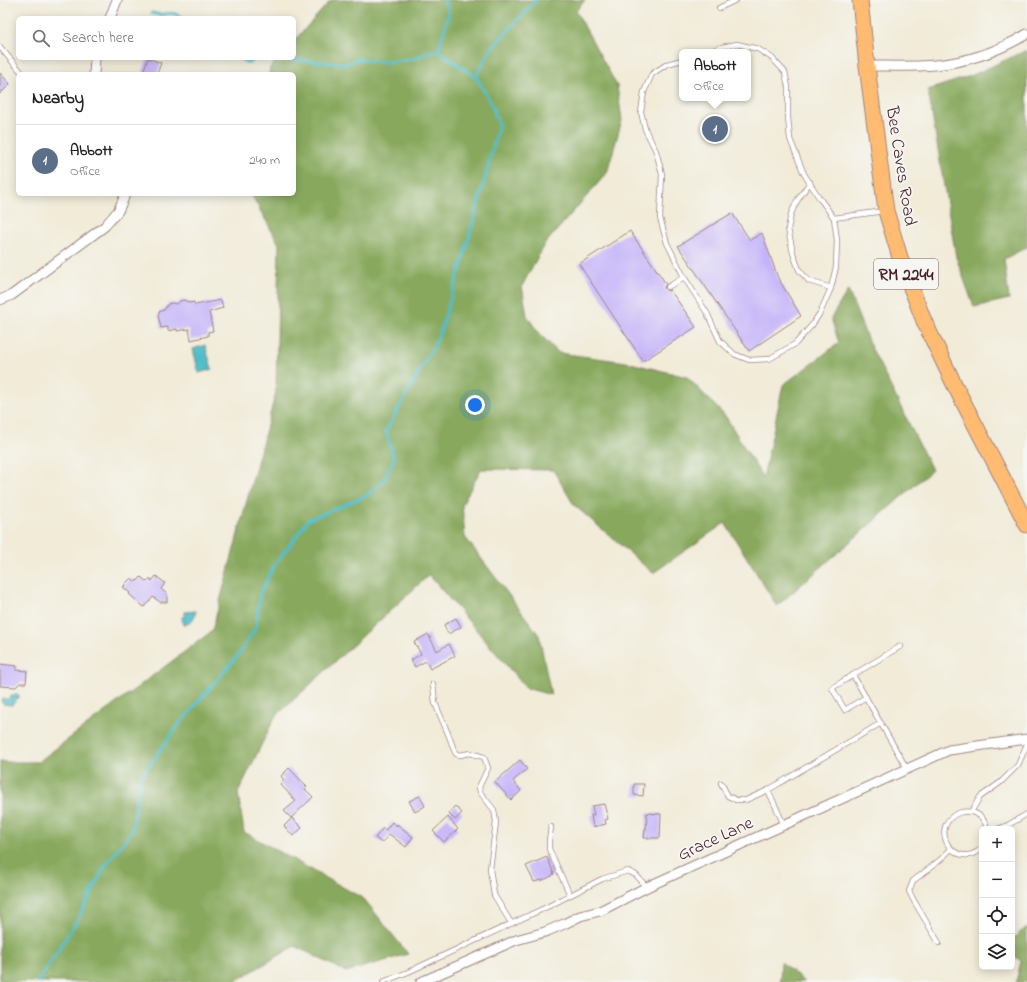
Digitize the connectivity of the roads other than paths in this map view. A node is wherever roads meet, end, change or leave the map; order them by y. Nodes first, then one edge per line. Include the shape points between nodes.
1 (117, 0) edge
2 (736, 0) edge
3 (860, 0) edge
4 (718, 8) dead end
5 (111, 16) edge
6 (1027, 34) edge
7 (0, 47) edge
8 (716, 49) edge
9 (95, 60) edge
10 (679, 61) edge
11 (867, 66) junction
12 (21, 72) edge
13 (94, 72) edge
14 (810, 182) junction
15 (125, 196) edge
16 (886, 211) junction
17 (834, 218) junction
18 (684, 277) junction
19 (668, 287) dead end
20 (832, 288) junction
21 (0, 300) edge
22 (1027, 525) edge
23 (901, 646) dead end
24 (853, 675) junction
25 (433, 684) dead end
26 (866, 697) junction
27 (881, 723) junction
28 (1027, 739) edge
29 (1027, 744) edge
30 (907, 769) junction
31 (721, 783) dead end
32 (768, 790) junction
33 (971, 812) junction
34 (1027, 814) edge
35 (784, 825) junction
36 (987, 826) edge
37 (1006, 826) edge
38 (551, 827) dead end
39 (951, 849) junction
40 (979, 851) edge
41 (648, 887) junction
42 (570, 895) junction
43 (511, 923) junction
44 (939, 943) dead end
45 (383, 982) edge
46 (421, 982) edge

1 - 5 street
2 - 4 lane
3 - 11 main road, Bee Caves Road / RM 2244
6 - 11 street via 994,50 956,62 929,66
7 - 12 lane
8 - 14 lane via 737,44 758,49 772,58 785,72 790,139 804,174
9 - 13 street
10 - 18 lane via 652,74 644,92 640,112 656,151 662,174 660,218 667,243
11 - 16 main road, Bee Caves Road / RM 2244
14 - 17 lane
14 - 20 lane via 791,214 789,235 799,270 809,281
15 - 21 street via 118,211 104,226 12,295
16 - 17 lane
16 - 22 main road, Bee Caves Road / RM 2244 via 902,264 924,321
17 - 20 lane via 837,240
18 - 19 lane
18 - 20 lane via 707,313 720,341 734,354 749,360 769,359 795,344 820,313
23 - 24 lane
24 - 26 lane
24 - 26 lane via 832,688 845,710
25 - 43 lane via 435,703 456,754 470,753 484,757 488,768 479,787 494,810 496,822 490,870 494,895
26 - 27 lane
27 - 30 lane
27 - 32 lane
28 - 30 street, Grace Lane via 949,750
29 - 33 lane via 1018,765 1001,782 980,797
30 - 35 street, Grace Lane
31 - 32 lane via 728,796 736,800 746,800
32 - 35 lane
33 - 36 lane via 978,814
33 - 39 lane via 957,813 947,823 945,837
34 - 37 lane
35 - 41 street, Grace Lane
38 - 42 lane via 548,849
39 - 40 lane via 965,855
39 - 44 lane via 913,881 909,891
41 - 42 lane via 628,871 602,879
41 - 46 street, Grace Lane via 600,911 516,940
42 - 43 lane
43 - 45 lane

